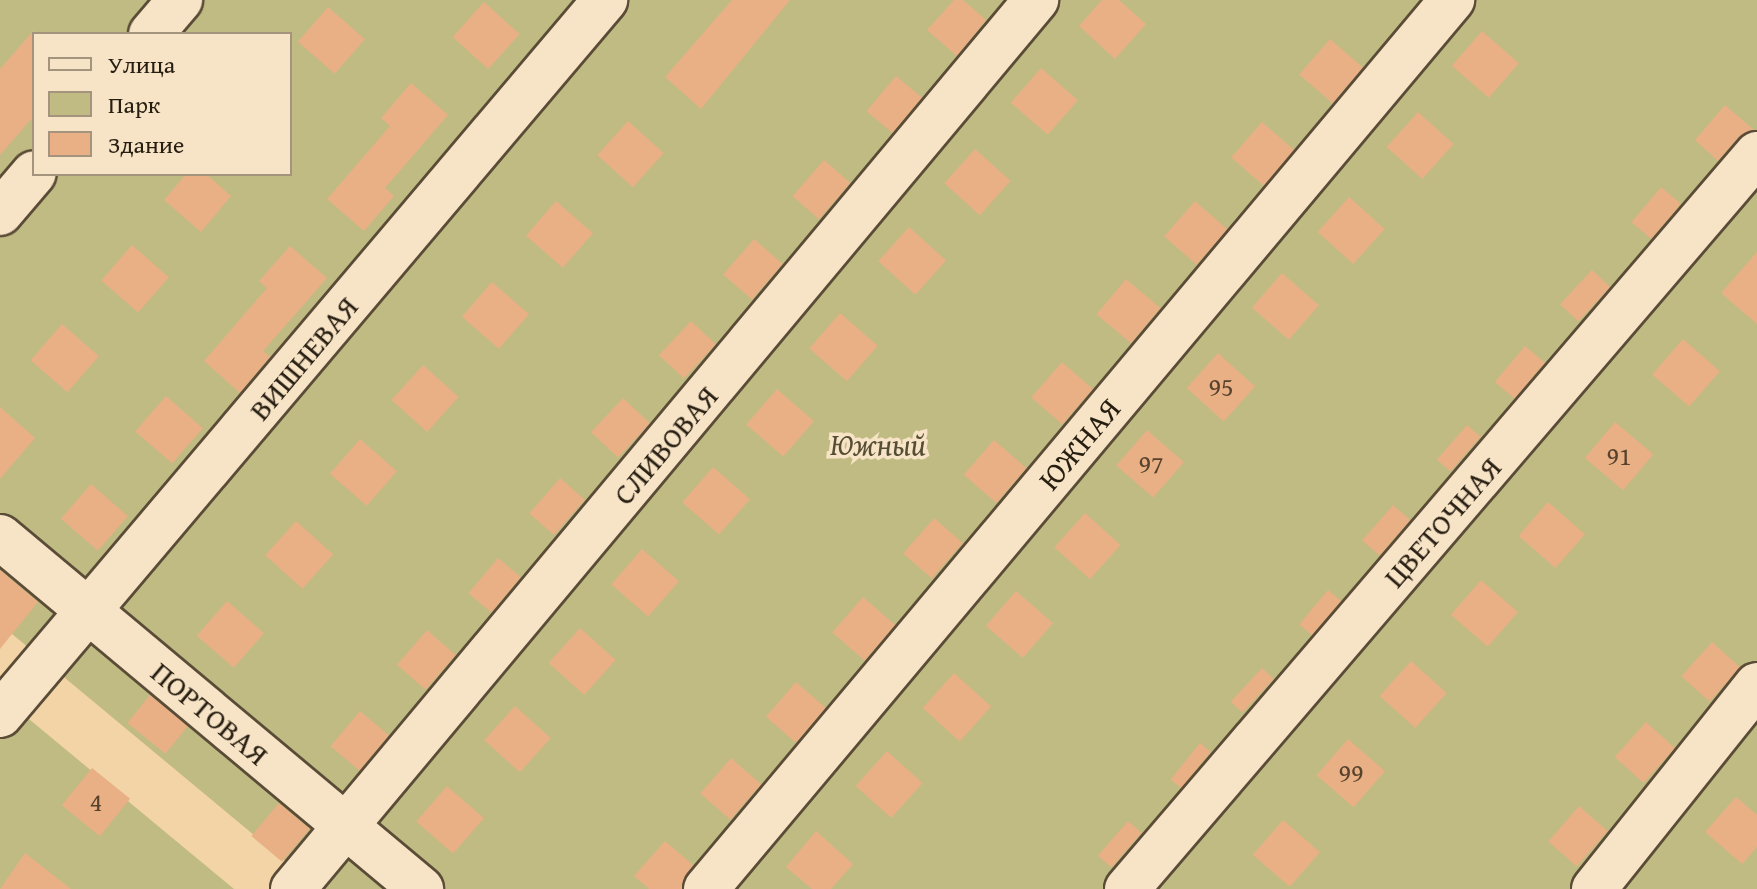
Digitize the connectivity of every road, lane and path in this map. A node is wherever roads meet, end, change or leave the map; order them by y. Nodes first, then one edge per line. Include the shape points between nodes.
1 (180, 0) edge
2 (605, 0) edge
3 (1036, 0) edge
4 (1452, 0) edge
5 (153, 32) edge
6 (1757, 154) edge
7 (32, 175) edge
8 (0, 213) edge
9 (0, 537) edge
10 (89, 612) junction
11 (1757, 685) edge
12 (0, 715) edge
13 (347, 827) junction
14 (293, 889) edge
15 (421, 889) edge
16 (706, 889) edge
17 (1127, 889) edge
18 (1594, 889) edge

1 - 5 street
2 - 10 street, ВИШНЕВАЯ
3 - 13 street, СЛИВОВАЯ
4 - 16 street, ЮЖНАЯ
6 - 17 street, ЦВЕТОЧНАЯ
7 - 8 street
9 - 10 street, ПОРТОВАЯ
10 - 12 street, ВИШНЕВАЯ
10 - 13 street, ПОРТОВАЯ
11 - 18 street
13 - 14 street, СЛИВОВАЯ
13 - 15 street, ПОРТОВАЯ

